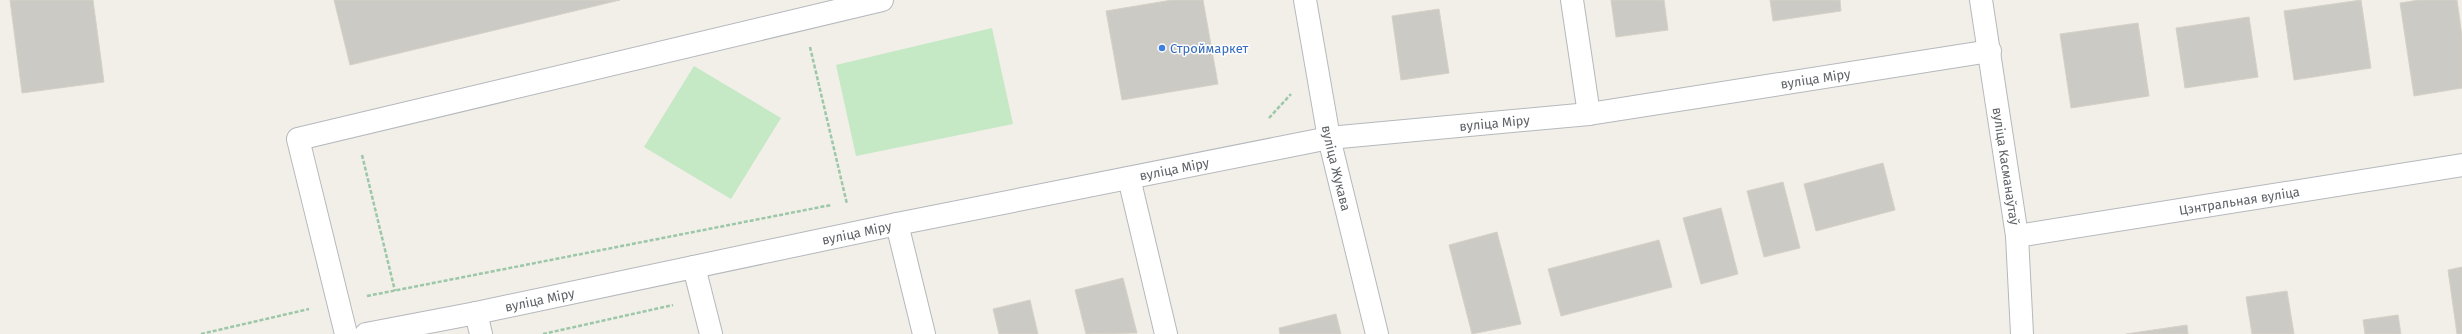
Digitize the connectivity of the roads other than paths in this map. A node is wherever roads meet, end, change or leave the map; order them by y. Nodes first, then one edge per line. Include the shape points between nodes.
1 (882, 0) edge
2 (1305, 0) edge
3 (1572, 0) edge
4 (1982, 0) edge
5 (1990, 51) junction
6 (1589, 114) junction
7 (1329, 138) junction
8 (2462, 165) edge
9 (1129, 178) junction
10 (897, 224) junction
11 (2017, 236) junction
12 (694, 267) junction
13 (476, 313) junction
14 (346, 334) edge
15 (366, 334) edge
16 (481, 334) edge
17 (711, 334) edge
18 (924, 334) edge
19 (1166, 334) edge
20 (1377, 334) edge
21 (2022, 334) edge

1 - 14 street via 298,139
2 - 7 street, вуліца Жукава
3 - 6 street
4 - 5 street, вуліца Касманаўтаў
5 - 6 street, вуліца Міру
5 - 11 street, вуліца Касманаўтаў
6 - 7 street, вуліца Міру
7 - 9 street, вуліца Міру
7 - 20 street, вуліца Жукава
8 - 11 street, Цэнтральная вуліца
9 - 10 street, вуліца Міру
9 - 19 street
10 - 12 street, вуліца Міру
10 - 18 street
11 - 21 street, вуліца Касманаўтаў
12 - 13 street, вуліца Міру
12 - 17 street
13 - 15 street, вуліца Міру
13 - 16 street

